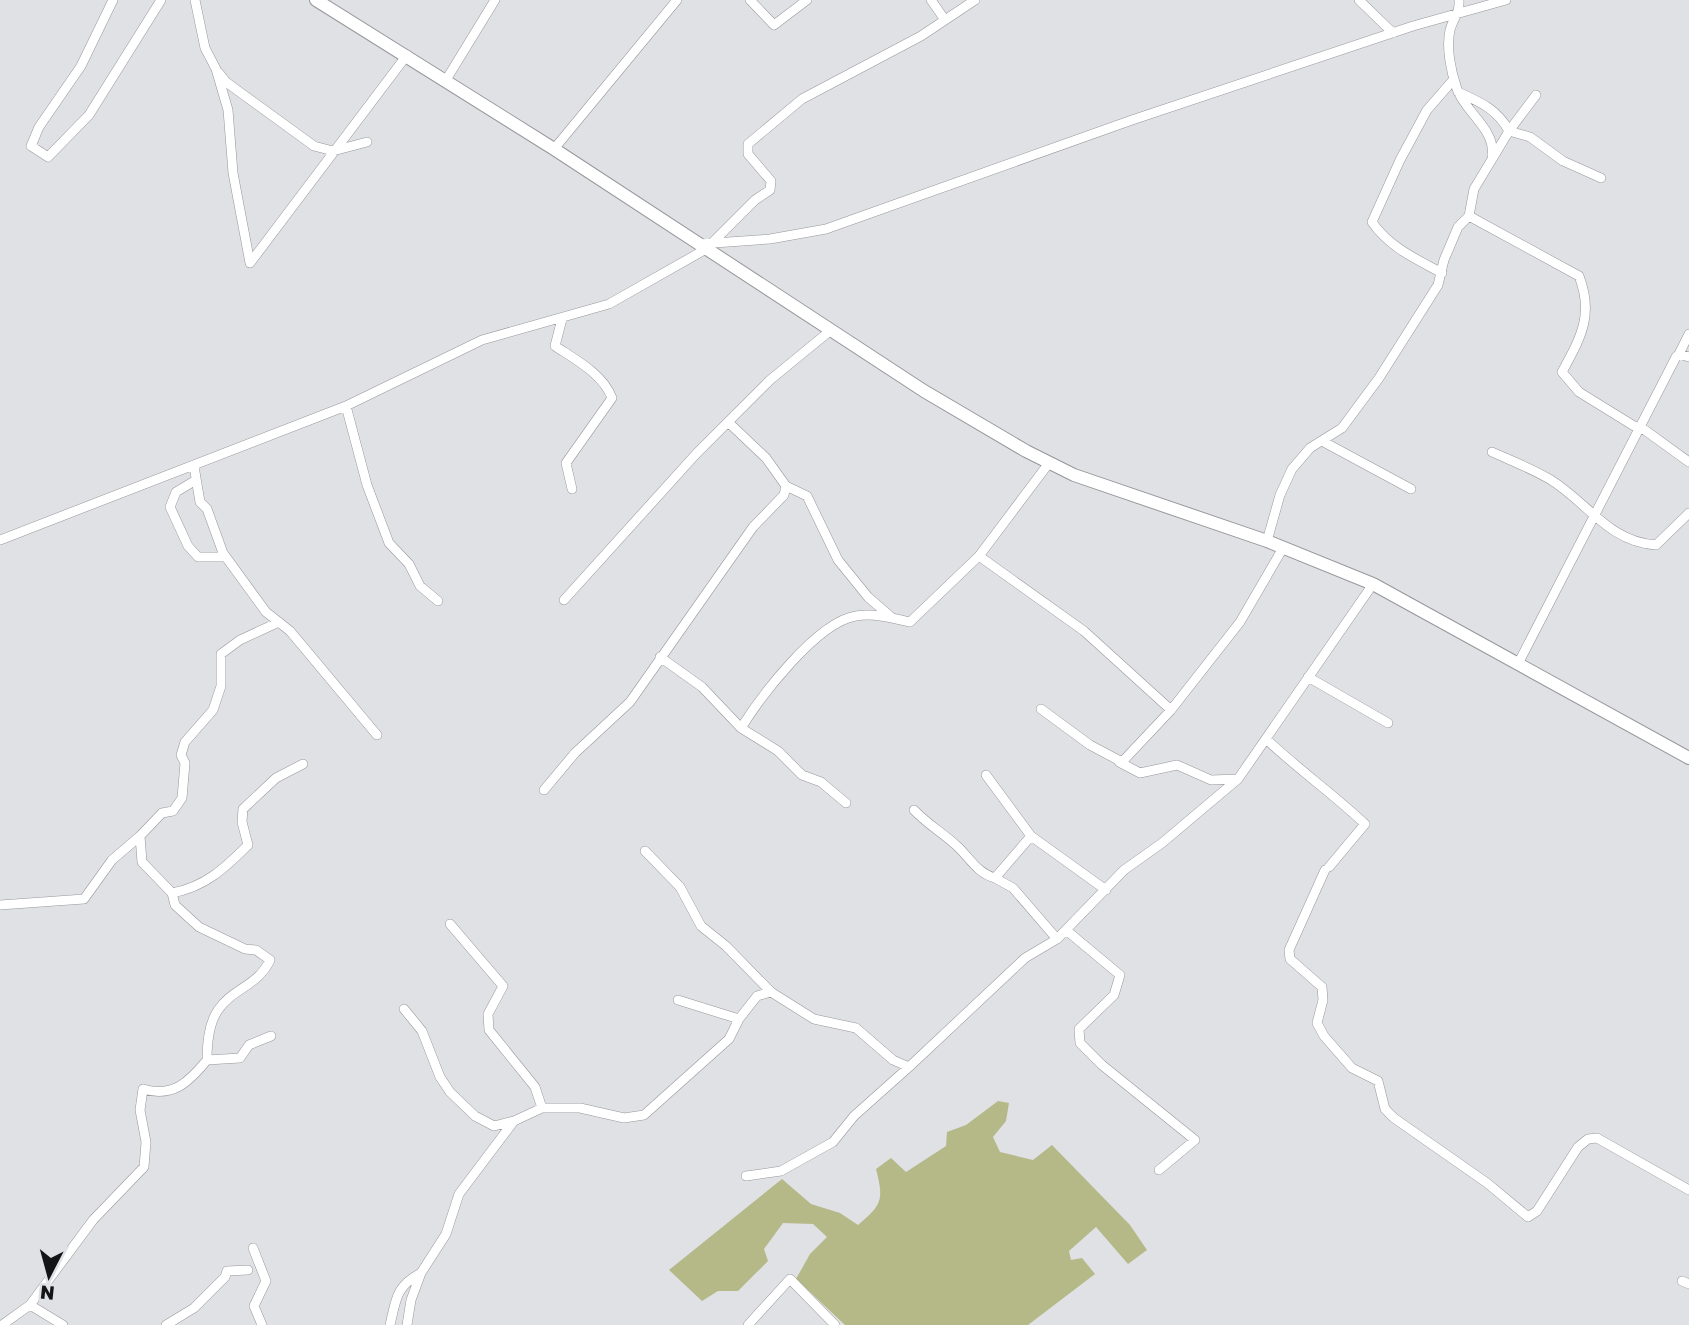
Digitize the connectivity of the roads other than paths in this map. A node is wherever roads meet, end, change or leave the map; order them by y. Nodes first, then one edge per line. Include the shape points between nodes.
1 (113, 0) edge
2 (162, 0) edge
3 (195, 0) edge
4 (316, 0) edge
5 (495, 0) edge
6 (677, 0) edge
7 (750, 0) edge
8 (807, 0) edge
9 (932, 0) edge
10 (975, 0) edge
11 (1359, 0) edge
12 (1459, 0) edge
13 (1506, 0) edge
14 (1460, 14) junction
15 (945, 20) junction
16 (1393, 33) junction
17 (407, 55) junction
18 (216, 69) junction
19 (1454, 79) junction
20 (446, 80) junction
21 (1458, 92) junction
22 (1536, 95) dead end
23 (1509, 131) junction
24 (367, 142) dead end
25 (554, 149) junction
26 (333, 151) junction
27 (1492, 158) junction
28 (1601, 178) dead end
29 (1469, 216) junction
30 (705, 246) junction
31 (1442, 272) junction
32 (562, 319) junction
33 (831, 330) junction
34 (1689, 334) edge
35 (1684, 356) edge
36 (346, 406) junction
37 (728, 422) junction
38 (1642, 428) junction
39 (1322, 441) junction
40 (1492, 452) dead end
41 (1689, 462) edge
42 (1049, 463) junction
43 (194, 466) junction
44 (196, 480) junction
45 (786, 486) junction
46 (572, 489) dead end
47 (1410, 489) dead end
48 (1689, 513) edge
49 (1592, 515) junction
50 (0, 540) edge
51 (1267, 541) junction
52 (1283, 548) junction
53 (226, 556) junction
54 (979, 556) junction
55 (1373, 584) junction
56 (564, 600) dead end
57 (438, 601) dead end
58 (891, 617) junction
59 (279, 622) junction
60 (660, 657) junction
61 (1519, 662) junction
62 (1308, 677) junction
63 (1041, 709) dead end
64 (1171, 710) junction
65 (1388, 723) dead end
66 (741, 729) junction
67 (377, 735) dead end
68 (1266, 739) junction
69 (1689, 758) edge
70 (1119, 762) junction
71 (303, 764) dead end
72 (986, 775) dead end
73 (1238, 779) junction
74 (544, 790) dead end
75 (846, 803) dead end
76 (914, 810) dead end
77 (140, 836) junction
78 (1031, 836) junction
79 (645, 851) dead end
80 (995, 878) junction
81 (1106, 890) junction
82 (172, 893) junction
83 (0, 905) edge
84 (450, 923) dead end
85 (1066, 930) junction
86 (1057, 939) junction
87 (771, 992) junction
88 (678, 1000) dead end
89 (404, 1009) dead end
90 (739, 1019) junction
91 (271, 1036) dead end
92 (207, 1060) junction
93 (909, 1067) junction
94 (542, 1108) junction
95 (514, 1121) junction
96 (1159, 1170) dead end
97 (746, 1176) dead end
98 (1689, 1190) edge
99 (253, 1248) dead end
100 (248, 1270) dead end
101 (421, 1273) junction
102 (30, 1305) junction
103 (2, 1325) edge
104 (63, 1325) edge
105 (166, 1325) edge
106 (262, 1325) edge
107 (390, 1325) edge
108 (407, 1325) edge
109 (748, 1325) edge
110 (835, 1325) edge

1 - 2 street via 81,65 31,146 48,157 89,115
3 - 18 street via 205,48
4 - 17 main road
5 - 20 street
6 - 25 street
7 - 8 street via 774,25
9 - 15 street
10 - 15 street
11 - 16 street
12 - 14 street
13 - 14 street
14 - 16 street
14 - 19 street via 1449,38
15 - 30 street via 802,100 748,144 748,154 771,181 770,190
16 - 30 street via 826,229
17 - 20 main road
17 - 26 street
18 - 26 street via 226,82 293,133
18 - 26 street via 228,110 233,173 250,263
19 - 21 street
19 - 31 street via 1427,110 1372,222 1381,235 1408,255
20 - 25 main road
21 - 23 street via 1484,103 1501,116
21 - 27 street via 1491,139
22 - 23 street
23 - 27 street
23 - 28 street via 1530,137 1563,161
24 - 26 street
25 - 30 main road
27 - 29 street via 1474,189
29 - 31 street via 1458,227
29 - 38 street via 1579,276 1588,318 1562,372 1579,392
30 - 32 street via 609,303
30 - 33 main road
31 - 39 street via 1379,378 1342,428
32 - 36 street via 482,340
32 - 46 street via 555,346 584,365 609,388 612,398 566,463
33 - 37 street
33 - 42 main road via 979,425
34 - 35 street
35 - 38 street
36 - 43 street
36 - 57 street via 389,543 409,564 420,586
37 - 45 street via 766,458
37 - 56 street
38 - 41 street
38 - 49 street
39 - 47 street
39 - 51 street via 1292,469
40 - 49 street via 1552,481
42 - 51 main road
42 - 54 street
43 - 44 street
43 - 50 street
44 - 53 street via 200,502
44 - 53 street via 176,492 170,507 188,547 198,557
45 - 58 street via 807,496 838,560
45 - 60 street via 784,495 753,527
48 - 49 street via 1656,545 1616,535
49 - 61 street
51 - 52 main road
52 - 55 main road
52 - 64 street via 1240,622
53 - 59 street via 266,612
54 - 58 street via 910,622
54 - 64 street via 1084,631
55 - 61 main road
55 - 62 street
58 - 66 street via 855,616 818,639 762,693
59 - 67 street
59 - 77 street via 221,654 220,686 213,710 184,742 182,798 173,811 162,813
60 - 66 street via 702,687
60 - 74 street via 630,702 575,753
61 - 69 main road
62 - 65 street
62 - 68 street
63 - 70 street
64 - 70 street
66 - 75 street
68 - 73 street
68 - 98 street via 1365,824 1327,868 1289,950 1290,959 1322,987 1317,1023 1324,1037 1352,1068 1378,1081 1385,1109 1528,1217 1537,1212 1578,1147 1588,1139 1597,1138
70 - 73 street via 1140,773 1177,765 1211,780
71 - 82 street via 276,778 243,809 248,845 194,889
72 - 78 street
73 - 81 street via 1124,870
76 - 80 street via 983,874
77 - 82 street via 142,862
77 - 83 street via 112,860 84,899
78 - 80 street
78 - 81 street
79 - 87 street via 680,887 701,926
80 - 86 street via 1013,888
81 - 85 street
82 - 92 street via 175,905 199,927 257,950 270,960 263,975 217,1012
84 - 94 street via 503,986 488,1014 489,1030 535,1087
85 - 86 street
85 - 96 street via 1120,975 1114,995 1079,1029 1080,1043 1195,1140
86 - 93 street via 1025,958
87 - 90 street via 757,996
87 - 93 street via 814,1019 856,1028 893,1060
88 - 90 street
89 - 95 street via 422,1031 450,1092 475,1116 494,1126
90 - 94 street via 729,1039 644,1115 624,1118 580,1108
91 - 92 street via 249,1045 240,1058
92 - 102 street via 172,1090 160,1094 144,1089 140,1110 146,1142 144,1167 93,1220
93 - 97 street via 854,1116 833,1142 781,1171
94 - 95 street
95 - 101 street via 459,1194 446,1234
99 - 106 street via 266,1281 254,1306
100 - 105 street via 227,1270 194,1308
101 - 107 street via 396,1293
101 - 108 street
102 - 103 street
102 - 104 street
109 - 110 street via 790,1279

